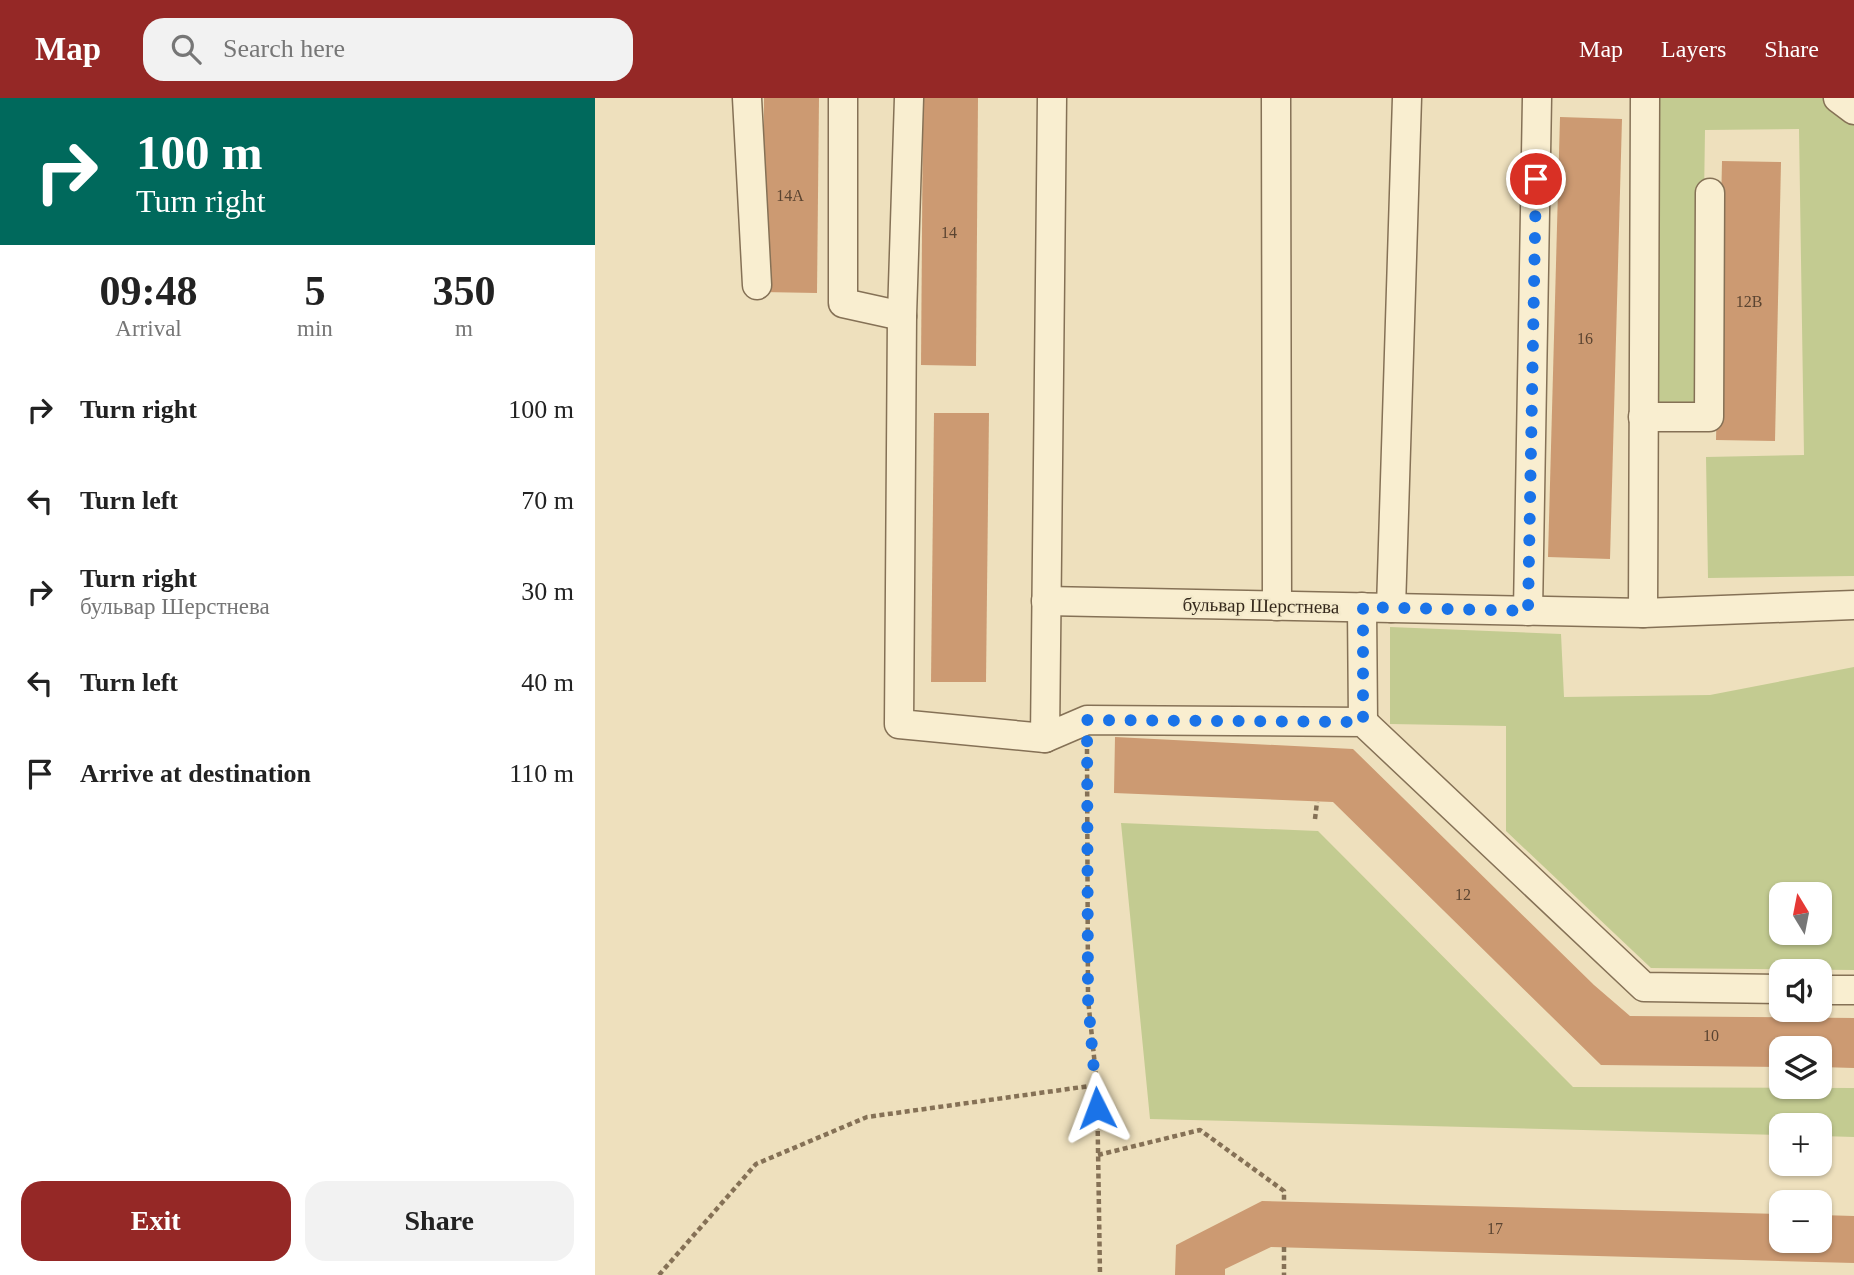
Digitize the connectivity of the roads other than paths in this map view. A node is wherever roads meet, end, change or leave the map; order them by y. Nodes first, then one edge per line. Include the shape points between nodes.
1 (747, 98) edge
2 (843, 98) edge
3 (909, 98) edge
4 (1052, 98) edge
5 (1276, 98) edge
6 (1407, 98) edge
7 (1537, 98) edge
8 (1644, 98) edge
9 (1838, 98) edge
10 (1854, 110) edge
11 (1710, 193) dead end
12 (757, 285) dead end
13 (902, 316) junction
14 (1643, 417) junction
15 (1046, 601) junction
16 (1854, 605) edge
17 (1277, 606) junction
18 (1363, 607) junction
19 (1391, 608) junction
20 (1528, 611) junction
21 (1643, 613) junction
22 (1363, 722) junction
23 (1045, 738) junction
24 (1769, 989) edge
25 (1832, 990) edge
26 (1854, 990) edge

1 - 12 street
2 - 13 street via 843,303
3 - 13 street
4 - 15 street
5 - 17 street
6 - 19 street
7 - 20 street
8 - 14 street
9 - 10 street
11 - 14 street via 1709,417
13 - 23 street via 899,724
14 - 21 street
15 - 17 street, бульвар Шерстнева
15 - 23 street
16 - 21 street, бульвар Шерстнева
17 - 18 street, бульвар Шерстнева
18 - 19 street, бульвар Шерстнева
18 - 22 street
19 - 20 street, бульвар Шерстнева
20 - 21 street, бульвар Шерстнева
22 - 23 street via 1087,720
22 - 24 street via 1644,987
25 - 26 street

